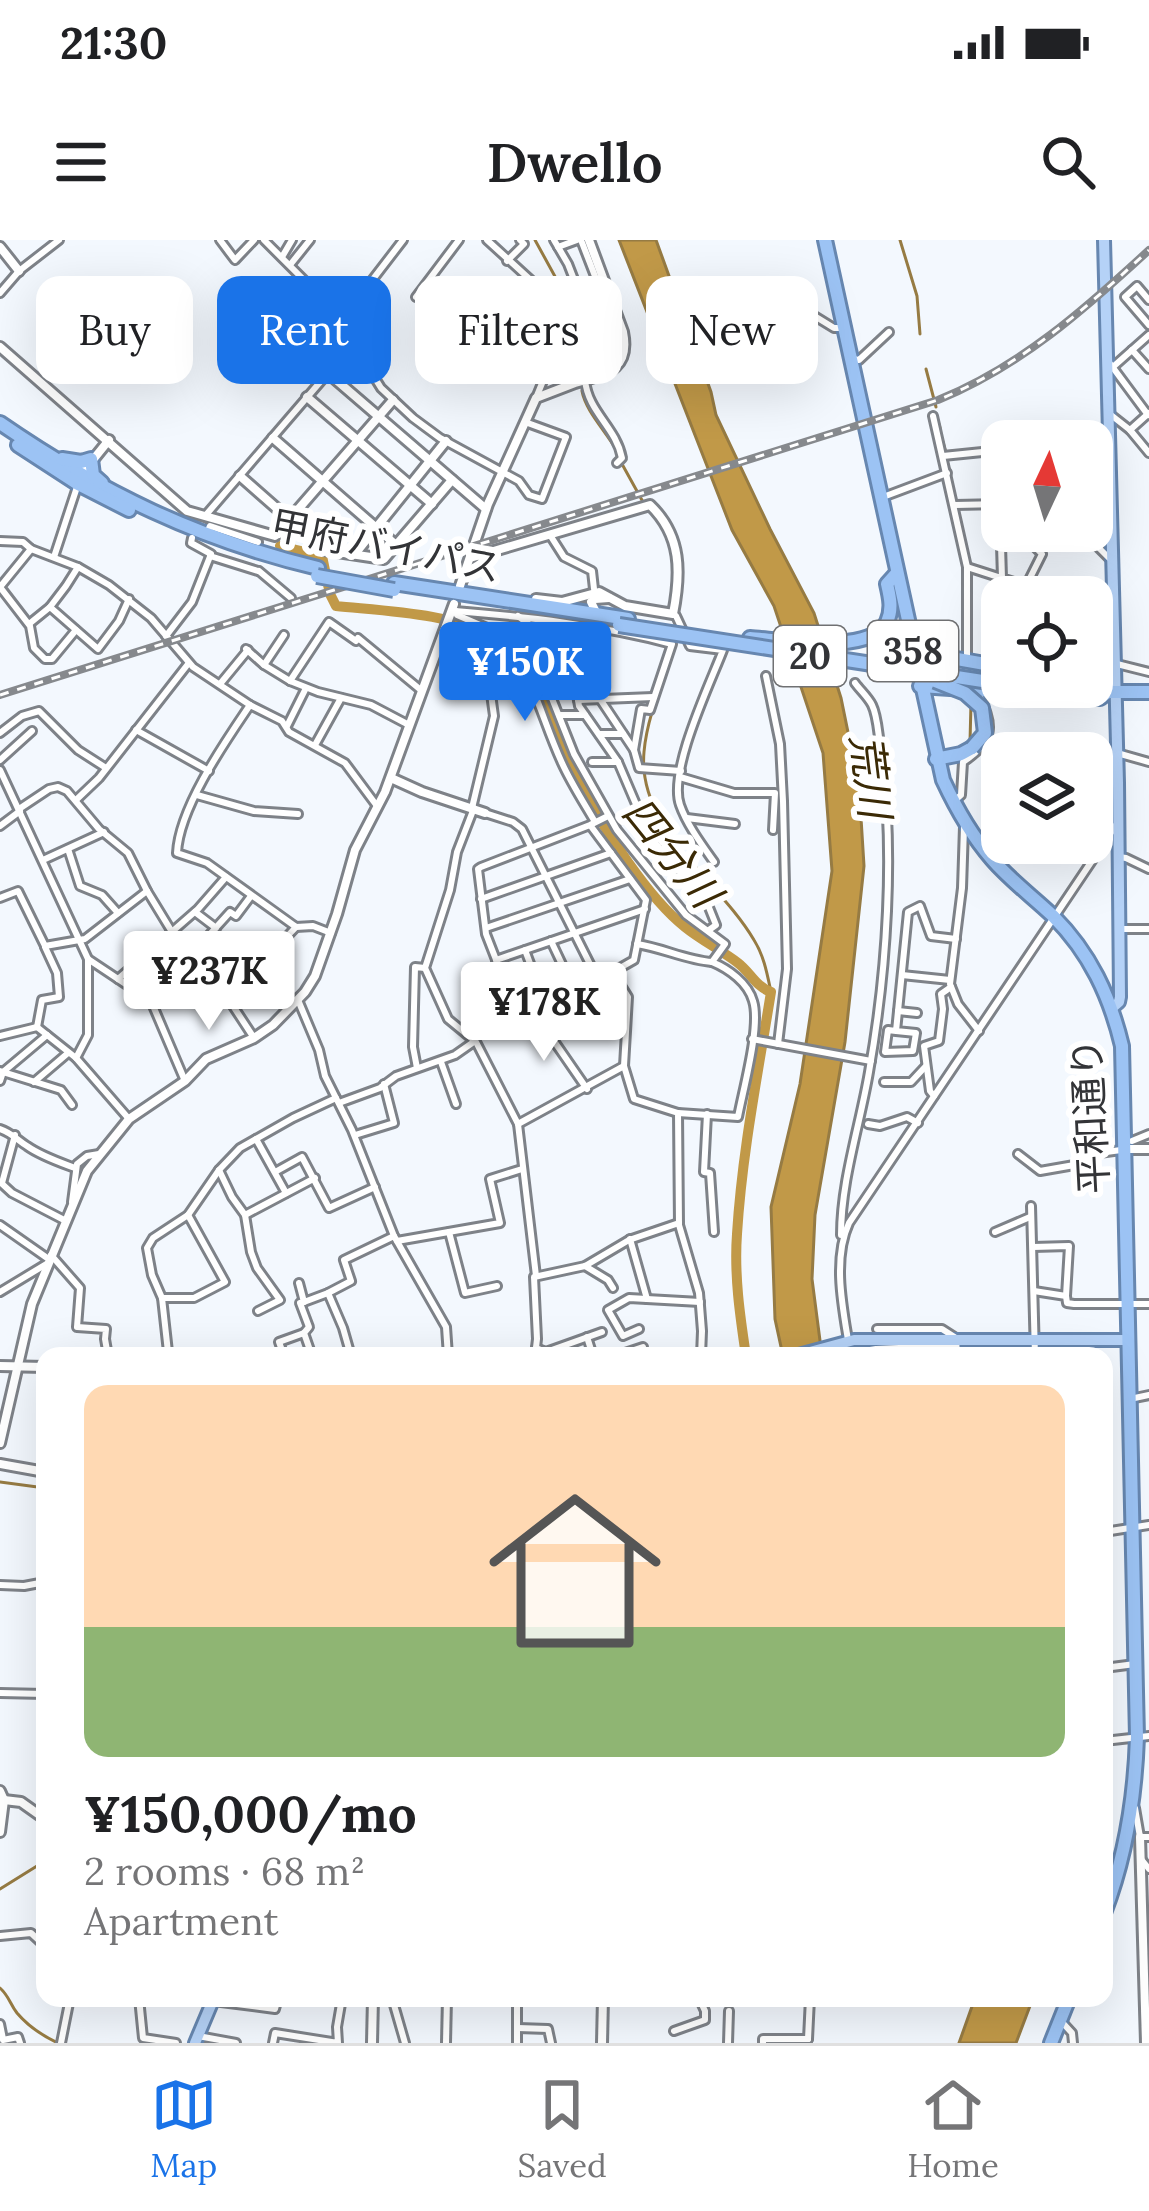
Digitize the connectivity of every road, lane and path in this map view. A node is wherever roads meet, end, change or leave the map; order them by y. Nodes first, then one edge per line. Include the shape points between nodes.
1 (59, 240) edge
2 (220, 240) edge
3 (254, 240) edge
4 (264, 240) edge
5 (292, 240) edge
6 (310, 240) edge
7 (459, 240) edge
8 (487, 240) edge
9 (520, 240) edge
10 (582, 240) edge
11 (825, 240) edge
12 (1104, 240) edge
13 (400, 241) edge
14 (556, 243) edge
15 (0, 247) edge
16 (282, 257) junction
17 (507, 261) junction
18 (290, 265) junction
19 (19, 272) junction
20 (300, 276) edge
21 (374, 276) edge
22 (432, 276) edge
23 (528, 276) edge
24 (569, 276) edge
25 (595, 276) edge
26 (599, 276) edge
27 (0, 293) edge
28 (1149, 300) edge
29 (818, 318) edge
30 (1149, 324) edge
31 (843, 328) junction
32 (889, 332) dead end
33 (1147, 341) edge
34 (0, 347) edge
35 (1132, 350) junction
36 (850, 358) junction
37 (1110, 362) junction
38 (1149, 369) edge
39 (319, 384) edge
40 (340, 384) edge
41 (378, 384) edge
42 (542, 384) edge
43 (574, 384) edge
44 (585, 384) edge
45 (308, 397) junction
46 (536, 398) junction
47 (393, 400) junction
48 (1108, 413) junction
49 (1148, 414) edge
50 (933, 416) dead end
51 (378, 417) junction
52 (0, 422) edge
53 (525, 422) junction
54 (1130, 430) junction
55 (0, 432) edge
56 (272, 438) junction
57 (109, 440) junction
58 (358, 440) junction
59 (446, 441) junction
60 (981, 451) edge
61 (1149, 453) edge
62 (943, 456) junction
63 (91, 459) junction
64 (431, 461) junction
65 (617, 463) dead end
66 (502, 471) junction
67 (947, 473) junction
68 (240, 476) junction
69 (79, 480) junction
70 (452, 480) junction
71 (322, 481) junction
72 (412, 487) junction
73 (880, 498) junction
74 (432, 504) junction
75 (981, 505) edge
76 (955, 506) junction
77 (141, 507) junction
78 (486, 509) junction
79 (206, 516) junction
80 (289, 520) junction
81 (377, 528) junction
82 (550, 535) junction
83 (199, 537) junction
84 (0, 541) edge
85 (258, 542) dead end
86 (396, 545) junction
87 (31, 549) junction
88 (1102, 552) edge
89 (355, 555) junction
90 (210, 556) junction
91 (54, 557) junction
92 (470, 558) junction
93 (1110, 560) junction
94 (78, 567) junction
95 (967, 567) junction
96 (896, 574) junction
97 (996, 576) edge
98 (1002, 576) edge
99 (1031, 576) edge
100 (1110, 576) edge
101 (394, 586) junction
102 (460, 586) dead end
103 (594, 589) dead end
104 (611, 597) junction
105 (291, 598) dead end
106 (129, 599) junction
107 (511, 601) junction
108 (50, 607) junction
109 (453, 610) junction
110 (597, 614) junction
111 (673, 614) junction
112 (518, 616) junction
113 (624, 622) junction
114 (29, 624) junction
115 (444, 628) junction
116 (76, 630) junction
117 (596, 634) dead end
118 (284, 635) dead end
119 (166, 636) junction
120 (750, 638) junction
121 (913, 651) junction
122 (967, 658) junction
123 (189, 662) junction
124 (851, 662) junction
125 (981, 662) edge
126 (1113, 663) edge
127 (264, 665) junction
128 (1149, 672) edge
129 (574, 674) junction
130 (597, 674) junction
131 (766, 676) dead end
132 (981, 676) edge
133 (981, 677) edge
134 (290, 681) junction
135 (855, 683) dead end
136 (220, 684) junction
137 (920, 686) junction
138 (307, 688) junction
139 (1149, 688) edge
140 (1113, 690) edge
141 (422, 691) junction
142 (977, 691) junction
143 (981, 691) edge
144 (654, 697) junction
145 (341, 698) junction
146 (599, 699) junction
147 (578, 700) junction
148 (1113, 703) edge
149 (250, 705) junction
150 (559, 715) junction
151 (586, 715) junction
152 (410, 725) junction
153 (287, 726) junction
154 (136, 730) junction
155 (32, 731) dead end
156 (0, 733) edge
157 (599, 734) junction
158 (623, 734) junction
159 (315, 745) junction
160 (634, 750) junction
161 (1117, 753) junction
162 (936, 759) junction
163 (0, 760) edge
164 (592, 762) dead end
165 (1149, 762) edge
166 (620, 765) junction
167 (106, 768) junction
168 (643, 768) junction
169 (0, 770) edge
170 (209, 771) junction
171 (681, 774) junction
172 (391, 777) junction
173 (196, 795) junction
174 (76, 800) junction
175 (953, 802) junction
176 (377, 806) junction
177 (473, 808) junction
178 (20, 810) junction
179 (485, 813) joint
180 (298, 814) dead end
181 (687, 818) junction
182 (600, 821) junction
183 (1118, 822) junction
184 (735, 824) dead end
185 (965, 824) junction
186 (0, 826) edge
187 (772, 830) dead end
188 (104, 832) junction
189 (532, 847) junction
190 (68, 849) junction
191 (611, 853) junction
192 (1118, 857) junction
193 (43, 860) junction
194 (714, 862) dead end
195 (1149, 869) edge
196 (547, 875) junction
197 (226, 878) junction
198 (630, 879) junction
199 (147, 892) junction
200 (251, 896) junction
201 (0, 898) edge
202 (481, 899) junction
203 (560, 902) junction
204 (644, 909) junction
205 (195, 912) junction
206 (118, 914) junction
207 (1054, 917) junction
208 (296, 927) junction
209 (216, 928) junction
210 (485, 928) junction
211 (1119, 929) junction
212 (1149, 929) edge
213 (708, 930) junction
214 (172, 932) junction
215 (331, 933) junction
216 (575, 933) junction
217 (956, 939) junction
218 (80, 940) junction
219 (550, 941) junction
220 (637, 944) junction
221 (45, 946) junction
222 (525, 950) junction
223 (191, 953) junction
224 (147, 954) junction
225 (88, 959) junction
226 (714, 959) junction
227 (496, 960) junction
228 (425, 968) junction
229 (614, 973) junction
230 (902, 975) junction
231 (118, 979) junction
232 (598, 980) junction
233 (950, 984) junction
234 (576, 992) junction
235 (296, 1002) junction
236 (514, 1007) junction
237 (1112, 1008) junction
238 (547, 1009) junction
239 (898, 1011) junction
240 (917, 1013) dead end
241 (536, 1015) junction
242 (37, 1027) junction
243 (896, 1031) junction
244 (979, 1031) junction
245 (47, 1035) junction
246 (0, 1037) edge
247 (254, 1037) junction
248 (752, 1039) junction
249 (474, 1040) junction
250 (778, 1044) junction
251 (72, 1055) junction
252 (440, 1060) junction
253 (871, 1061) junction
254 (624, 1066) junction
255 (926, 1067) junction
256 (417, 1069) junction
257 (1, 1075) edge
258 (185, 1081) junction
259 (34, 1082) junction
260 (884, 1082) dead end
261 (384, 1084) junction
262 (587, 1089) junction
263 (934, 1096) junction
264 (337, 1101) junction
265 (456, 1104) dead end
266 (73, 1105) dead end
267 (678, 1113) junction
268 (707, 1114) junction
269 (129, 1119) junction
270 (918, 1123) junction
271 (518, 1124) junction
272 (868, 1124) dead end
273 (0, 1129) edge
274 (1149, 1134) edge
275 (354, 1135) junction
276 (15, 1136) junction
277 (256, 1138) junction
278 (1128, 1145) junction
279 (1149, 1149) edge
280 (99, 1154) junction
281 (1018, 1154) dead end
282 (75, 1168) junction
283 (523, 1168) junction
284 (218, 1169) junction
285 (274, 1172) junction
286 (315, 1178) junction
287 (1, 1182) edge
288 (375, 1187) junction
289 (286, 1193) junction
290 (72, 1205) junction
291 (1031, 1206) dead end
292 (188, 1215) junction
293 (244, 1215) junction
294 (1031, 1217) junction
295 (66, 1221) junction
296 (679, 1223) junction
297 (0, 1225) edge
298 (449, 1232) junction
299 (714, 1232) dead end
300 (995, 1232) dead end
301 (396, 1239) junction
302 (631, 1240) junction
303 (842, 1245) junction
304 (1033, 1247) junction
305 (50, 1260) junction
306 (585, 1266) junction
307 (536, 1276) junction
308 (299, 1283) dead end
309 (497, 1286) dead end
310 (613, 1288) dead end
311 (1034, 1291) junction
312 (0, 1292) edge
313 (328, 1294) junction
314 (1066, 1296) junction
315 (162, 1298) junction
316 (646, 1299) junction
317 (304, 1302) junction
318 (700, 1302) junction
319 (1127, 1304) junction
320 (1149, 1304) edge
321 (258, 1310) dead end
322 (639, 1329) dead end
323 (878, 1329) dead end
324 (602, 1332) dead end
325 (304, 1333) junction
326 (587, 1337) junction
327 (1035, 1338) junction
328 (957, 1340) junction
329 (1129, 1340) junction
330 (846, 1341) junction
331 (106, 1347) edge
332 (167, 1347) edge
333 (281, 1347) edge
334 (309, 1347) edge
335 (349, 1347) edge
336 (447, 1347) edge
337 (536, 1347) edge
338 (560, 1347) edge
339 (590, 1347) edge
340 (701, 1347) edge
341 (826, 1347) edge
342 (943, 1347) edge
343 (957, 1347) edge
344 (1036, 1347) edge
345 (0, 1366) edge
346 (18, 1366) junction
347 (36, 1367) edge
348 (1149, 1395) edge
349 (1130, 1399) junction
350 (0, 1443) edge
351 (0, 1464) edge
352 (36, 1470) edge
353 (1149, 1525) edge
354 (1132, 1526) junction
355 (1113, 1530) edge
356 (36, 1584) edge
357 (0, 1585) edge
358 (1136, 1664) junction
359 (1113, 1667) edge
360 (0, 1693) edge
361 (36, 1694) edge
362 (1143, 1736) edge
363 (1113, 1740) edge
364 (2, 1796) edge
365 (1133, 1800) junction
366 (36, 1813) edge
367 (0, 1832) edge
368 (1145, 1837) edge
369 (1120, 1863) junction
370 (1145, 1870) edge
371 (1113, 1885) edge
372 (0, 1936) edge
373 (36, 1938) edge
374 (1147, 1999) edge
375 (68, 2007) edge
376 (140, 2007) edge
377 (210, 2007) edge
378 (340, 2007) edge
379 (373, 2007) edge
380 (395, 2007) edge
381 (447, 2007) edge
382 (517, 2007) edge
383 (603, 2007) edge
384 (703, 2007) edge
385 (810, 2007) edge
386 (1065, 2007) edge
387 (729, 2011) dead end
388 (1060, 2020) junction
389 (0, 2024) edge
390 (518, 2028) junction
391 (674, 2030) dead end
392 (197, 2040) edge
393 (4, 2041) edge
394 (808, 2041) edge
395 (20, 2043) edge
396 (61, 2043) edge
397 (176, 2043) edge
398 (236, 2043) edge
399 (273, 2043) edge
400 (372, 2043) edge
401 (405, 2043) edge
402 (446, 2043) edge
403 (517, 2043) edge
404 (551, 2043) edge
405 (602, 2043) edge
406 (728, 2043) edge
407 (763, 2043) edge
408 (1052, 2043) edge
409 (1073, 2043) edge
410 (1146, 2043) edge

1 - 19 street
2 - 3 street via 235,260
4 - 16 street
5 - 16 street
6 - 18 street
7 - 22 street
8 - 17 street
9 - 17 street
10 - 14 street
10 - 25 street
10 - 26 street
11 - 31 highway, 平和通り / 358
12 - 37 main road
13 - 21 street
14 - 24 street
15 - 19 street
16 - 18 street
17 - 23 street
18 - 20 street
19 - 27 street
28 - 30 street via 1137,286 1125,297
29 - 31 street
31 - 36 highway, 平和通り / 358
32 - 36 street via 859,360
33 - 35 street
34 - 57 street
35 - 37 street
35 - 38 street
36 - 73 highway, 平和通り / 358
37 - 48 main road
37 - 49 street
39 - 45 street
40 - 51 street
41 - 47 street
42 - 46 street
43 - 46 street
44 - 65 street via 620,445
45 - 56 street
45 - 58 street
46 - 53 street
47 - 51 street
47 - 59 street
48 - 54 street
48 - 93 main road
49 - 54 street
50 - 62 street
51 - 58 street
51 - 64 street
52 - 63 highway via 62,459
52 - 69 highway, 甲府バイパス / 20
53 - 66 street
53 - 66 street via 566,437 542,499
54 - 61 street
55 - 69 highway, 甲府バイパス / 20
56 - 68 street
56 - 71 street
57 - 63 street
57 - 79 street via 187,511
58 - 71 street
58 - 72 street
59 - 64 street
59 - 66 street
60 - 62 street
62 - 67 street
63 - 69 street
63 - 77 highway via 97,480
64 - 70 street
64 - 72 street
66 - 78 street
67 - 73 street
67 - 76 street
68 - 79 street
68 - 80 street
69 - 77 highway, 甲府バイパス / 20
69 - 83 highway, 甲府バイパス / 20
69 - 91 street
70 - 74 street
70 - 78 street
71 - 80 street
71 - 81 street
72 - 74 street
72 - 81 street
73 - 96 highway, 平和通り / 358
74 - 86 street
75 - 76 street
76 - 95 street
77 - 83 highway, 甲府バイパス / 20
78 - 92 street
79 - 80 street via 275,536
80 - 89 street via 323,550
81 - 86 street
81 - 89 street
82 - 92 street
82 - 103 street via 564,557 592,571
82 - 111 street via 650,505 677,550
83 - 85 street via 210,526
83 - 90 street via 191,543
83 - 101 highway, 甲府バイパス / 20, bridge via 266,564
84 - 87 street
86 - 89 street via 384,559
87 - 91 street
87 - 114 street via 0,587
88 - 93 street
90 - 105 street via 257,570
90 - 119 street via 193,602
91 - 94 street
92 - 102 street
93 - 100 main road
94 - 106 street
94 - 108 street
95 - 97 street
95 - 122 street
96 - 120 highway via 887,584 884,627 867,639
96 - 121 highway, 平和通り / 358
98 - 99 street via 1001,544 1031,543 1042,554
101 - 107 highway, 甲府バイパス / 20
101 - 113 highway, 甲府バイパス / 20
104 - 107 street
104 - 110 street via 592,602
104 - 111 street
106 - 116 street via 98,649
106 - 119 street
107 - 110 highway, 甲府バイパス / 20
108 - 114 street
108 - 116 street
109 - 112 street
109 - 115 street
109 - 150 street via 526,656
110 - 113 highway, 甲府バイパス / 20
111 - 171 street via 691,646 723,650
112 - 129 street
112 - 144 street via 672,644
113 - 120 highway, 甲府バイパス / 20, bridge
113 - 124 highway, 甲府バイパス / 20, bridge
114 - 116 street via 45,659
115 - 141 street
115 - 177 street via 469,652 491,694 494,716
115 - 182 street via 489,640 520,667 562,763
117 - 130 street
118 - 127 street
119 - 123 street
120 - 132 highway, 甲府バイパス / 20, bridge
121 - 122 highway
121 - 137 highway, 平和通り / 358
122 - 125 highway
123 - 136 street
123 - 154 street
124 - 133 highway, 甲府バイパス / 20, bridge
124 - 162 highway, bridge via 938,682 982,708 985,733 972,748
126 - 128 street
127 - 134 street
127 - 136 street via 247,650
129 - 130 street
129 - 147 street
130 - 146 street
131 - 250 street via 780,744 783,825 787,969
134 - 138 street
134 - 141 street via 329,622
135 - 253 street via 873,706 887,814 884,962
136 - 149 street
137 - 142 highway
137 - 162 highway, 平和通り / 358
138 - 145 street
138 - 153 street
139 - 140 highway
141 - 152 street
142 - 143 highway
142 - 175 street via 989,734 963,762 961,795
144 - 146 street
144 - 160 street via 650,710 641,709
145 - 152 street
145 - 159 street
146 - 147 street
146 - 158 street
147 - 151 street
148 - 161 main road
149 - 153 street
149 - 170 street
150 - 151 street
150 - 182 street
151 - 157 street
152 - 172 street
153 - 159 street
154 - 167 street
154 - 170 street
155 - 163 street
156 - 167 street via 39,711
157 - 158 street
157 - 166 street
158 - 160 street
159 - 176 street via 345,763
160 - 168 street
161 - 165 street
161 - 183 main road
162 - 175 highway, 平和通り / 358
164 - 166 street
166 - 168 street
166 - 213 street via 650,837 708,905 716,925
167 - 174 street
168 - 171 street
169 - 178 street
170 - 173 street
171 - 181 street
171 - 187 street via 734,793 775,793
172 - 176 street
172 - 177 street
173 - 180 street via 254,812
173 - 197 street via 177,853
174 - 178 street via 49,789
174 - 188 street
175 - 185 highway, 平和通り / 358
176 - 215 street
177 - 179 street
177 - 228 street
178 - 186 street
178 - 193 street
179 - 189 street via 518,826
181 - 184 street
181 - 194 street
182 - 189 street
182 - 191 street
182 - 213 street
183 - 192 main road
183 - 207 street
185 - 207 highway, 平和通り / 358
185 - 217 street
188 - 190 street
188 - 199 street via 128,853
189 - 196 street
189 - 202 street via 478,869
190 - 193 street
190 - 206 street via 80,886
191 - 196 street
191 - 198 street
192 - 195 street
192 - 211 main road
193 - 218 street
196 - 202 street
196 - 203 street
197 - 200 street
197 - 205 street
198 - 203 street
198 - 204 street
199 - 206 street
199 - 214 street
200 - 208 street
200 - 209 street
201 - 221 street via 18,891
202 - 210 street
203 - 210 street
203 - 216 street
204 - 216 street
204 - 220 street
205 - 209 street
205 - 214 street
206 - 218 street
207 - 237 highway, 平和通り / 358 via 1085,953
207 - 244 street
208 - 215 street
208 - 235 street via 263,962
209 - 223 street
210 - 227 street
211 - 212 street
211 - 237 main road via 1119,1002
213 - 226 street via 725,944
214 - 223 street
214 - 224 street
215 - 235 street
216 - 219 street
216 - 232 street
217 - 230 street via 931,936 920,906 911,908
217 - 233 street
218 - 221 street
218 - 225 street
219 - 222 street
219 - 234 street
220 - 226 street
220 - 229 street via 634,960
221 - 242 street via 59,997 42,1000
222 - 227 street
222 - 238 street
223 - 224 street via 166,975
223 - 247 street
224 - 231 street
225 - 231 street
225 - 251 street via 88,1035
226 - 248 street via 748,990
227 - 236 street
228 - 249 street via 448,1019
228 - 256 street via 415,967
229 - 232 street
229 - 254 street via 628,997
230 - 233 street
230 - 239 street
231 - 258 street via 151,1001
232 - 234 street
233 - 244 street
233 - 255 street via 941,994 939,1041 924,1046
234 - 238 street
235 - 247 street
235 - 264 street
236 - 241 street via 521,1024
236 - 249 street
237 - 278 highway, 平和通り / 358
238 - 241 street
239 - 240 street
239 - 243 street
241 - 262 street
242 - 245 street
242 - 246 street
243 - 243 street via 888,1030 885,1052 913,1051 916,1033
244 - 263 street
245 - 251 street
245 - 257 street
247 - 258 street via 206,1059
248 - 250 street
248 - 268 street via 738,1118
249 - 252 street
249 - 271 street
250 - 253 street
251 - 259 street
251 - 269 street
252 - 256 street
252 - 265 street
253 - 303 street
254 - 262 street
254 - 267 street via 634,1100
255 - 260 street via 911,1082
255 - 263 street
256 - 261 street
257 - 259 street
258 - 269 street
259 - 266 street via 62,1090
261 - 264 street
261 - 275 street via 394,1123
262 - 271 street
263 - 270 street
264 - 275 street
264 - 277 street
267 - 268 street
267 - 296 street
268 - 299 street via 704,1172
269 - 280 street
270 - 272 street via 908,1117
270 - 303 street via 854,1214
271 - 283 street
273 - 276 street
274 - 278 street
275 - 288 street
276 - 282 street
276 - 287 street
277 - 284 street
277 - 285 street
278 - 279 street
278 - 281 street via 1040,1171
278 - 319 highway, 平和通り / 358
280 - 282 street
280 - 290 street
282 - 290 street
283 - 298 street via 490,1179 500,1223
283 - 307 street
284 - 292 street
284 - 293 street
285 - 286 street via 302,1157
285 - 289 street
286 - 288 street via 329,1208
286 - 289 street
287 - 295 street
288 - 301 street
289 - 293 street
290 - 295 street
291 - 294 street
292 - 315 street via 147,1248
292 - 315 street via 225,1282 194,1298
293 - 321 street via 257,1268 280,1300
294 - 300 street
294 - 304 street
295 - 305 street
296 - 302 street
296 - 318 street
297 - 305 street
298 - 301 street
298 - 309 street via 465,1293
301 - 313 street via 344,1260 351,1281
301 - 336 street via 446,1327
302 - 306 street
302 - 316 street
303 - 330 street
304 - 311 street
304 - 314 street via 1069,1246
305 - 312 street
305 - 331 street via 80,1288 77,1327 106,1330
305 - 346 street
306 - 307 street
306 - 310 street
307 - 337 street
308 - 317 street
311 - 314 street
311 - 327 street
313 - 317 street
313 - 335 street
314 - 319 street via 1074,1304
315 - 332 street
316 - 318 street
316 - 322 street via 608,1310 622,1336
317 - 325 street
318 - 340 street
319 - 320 street
319 - 329 highway, 平和通り / 358
323 - 328 street via 942,1329
324 - 326 street
325 - 333 street
325 - 334 street
326 - 338 street
326 - 339 street
327 - 328 main road
327 - 329 main road
327 - 344 street
328 - 330 main road
328 - 342 street
328 - 343 street
329 - 349 highway, 平和通り / 358
330 - 341 main road
345 - 346 street
346 - 347 street
346 - 350 street
348 - 349 street
349 - 354 highway, 平和通り / 358
351 - 352 street
353 - 354 street
354 - 355 street
354 - 358 highway, 平和通り / 358
356 - 357 street
358 - 359 street
358 - 362 highway, 平和通り / 358
360 - 361 street
362 - 363 street
362 - 365 highway, 平和通り / 358
364 - 366 street
364 - 367 street
365 - 368 street
365 - 369 highway, 平和通り / 358
368 - 370 street
369 - 370 street
369 - 371 highway, 平和通り / 358
370 - 374 street
372 - 373 street
374 - 410 street
375 - 396 street
376 - 397 street via 142,2038
377 - 392 main road
378 - 399 street via 338,2043 275,2033
379 - 400 street
380 - 401 street
381 - 402 street
382 - 390 street
383 - 405 street
384 - 391 street via 705,2020
385 - 394 street
386 - 388 highway
387 - 406 street
388 - 408 highway
388 - 409 street
389 - 393 street
390 - 403 street
390 - 404 street via 548,2029
392 - 398 street
393 - 395 street
394 - 407 street

